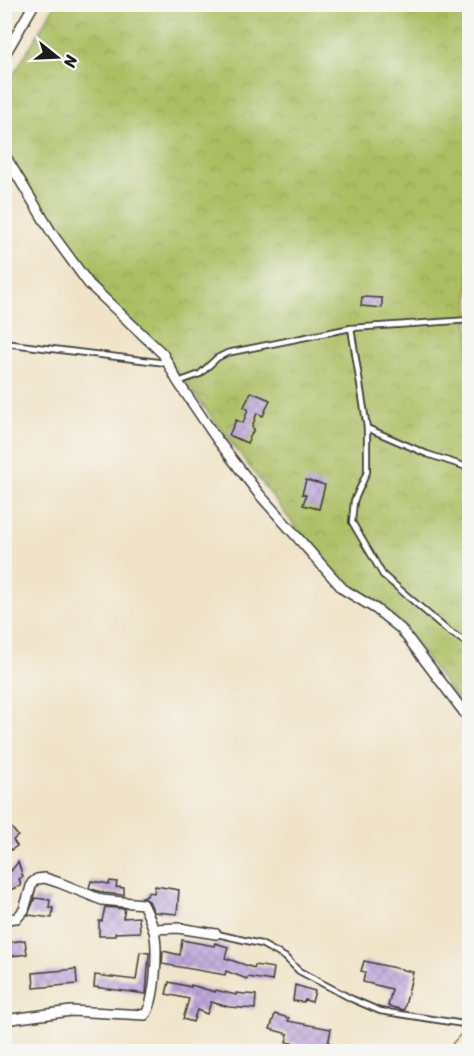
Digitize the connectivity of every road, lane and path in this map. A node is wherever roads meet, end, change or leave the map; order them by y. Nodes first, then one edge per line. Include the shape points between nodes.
1 (34, 4) edge
2 (4, 56) edge
3 (4, 154) edge
4 (470, 320) edge
5 (351, 328) junction
6 (4, 344) edge
7 (168, 363) junction
8 (178, 382) junction
9 (367, 428) junction
10 (470, 468) edge
11 (470, 645) edge
12 (470, 720) edge
13 (4, 919) edge
14 (153, 929) junction
15 (216, 934) joint
16 (4, 1020) edge
17 (470, 1025) edge
18 (470, 1035) edge
19 (455, 1052) edge

1 - 2 street
3 - 7 street via 88,284 157,346
4 - 5 lane
5 - 8 lane via 227,353 200,374
5 - 9 lane
6 - 7 lane
7 - 8 street
8 - 12 street via 259,494 343,589 401,629
9 - 10 lane
9 - 11 lane via 367,472 354,501 352,522 383,575
13 - 14 street via 16,918 24,910 32,883 45,878 102,900 143,904
14 - 15 street
14 - 16 street via 155,975 145,1015 71,1011
15 - 17 lane via 261,944 285,957 299,971 380,1011
18 - 19 main road

